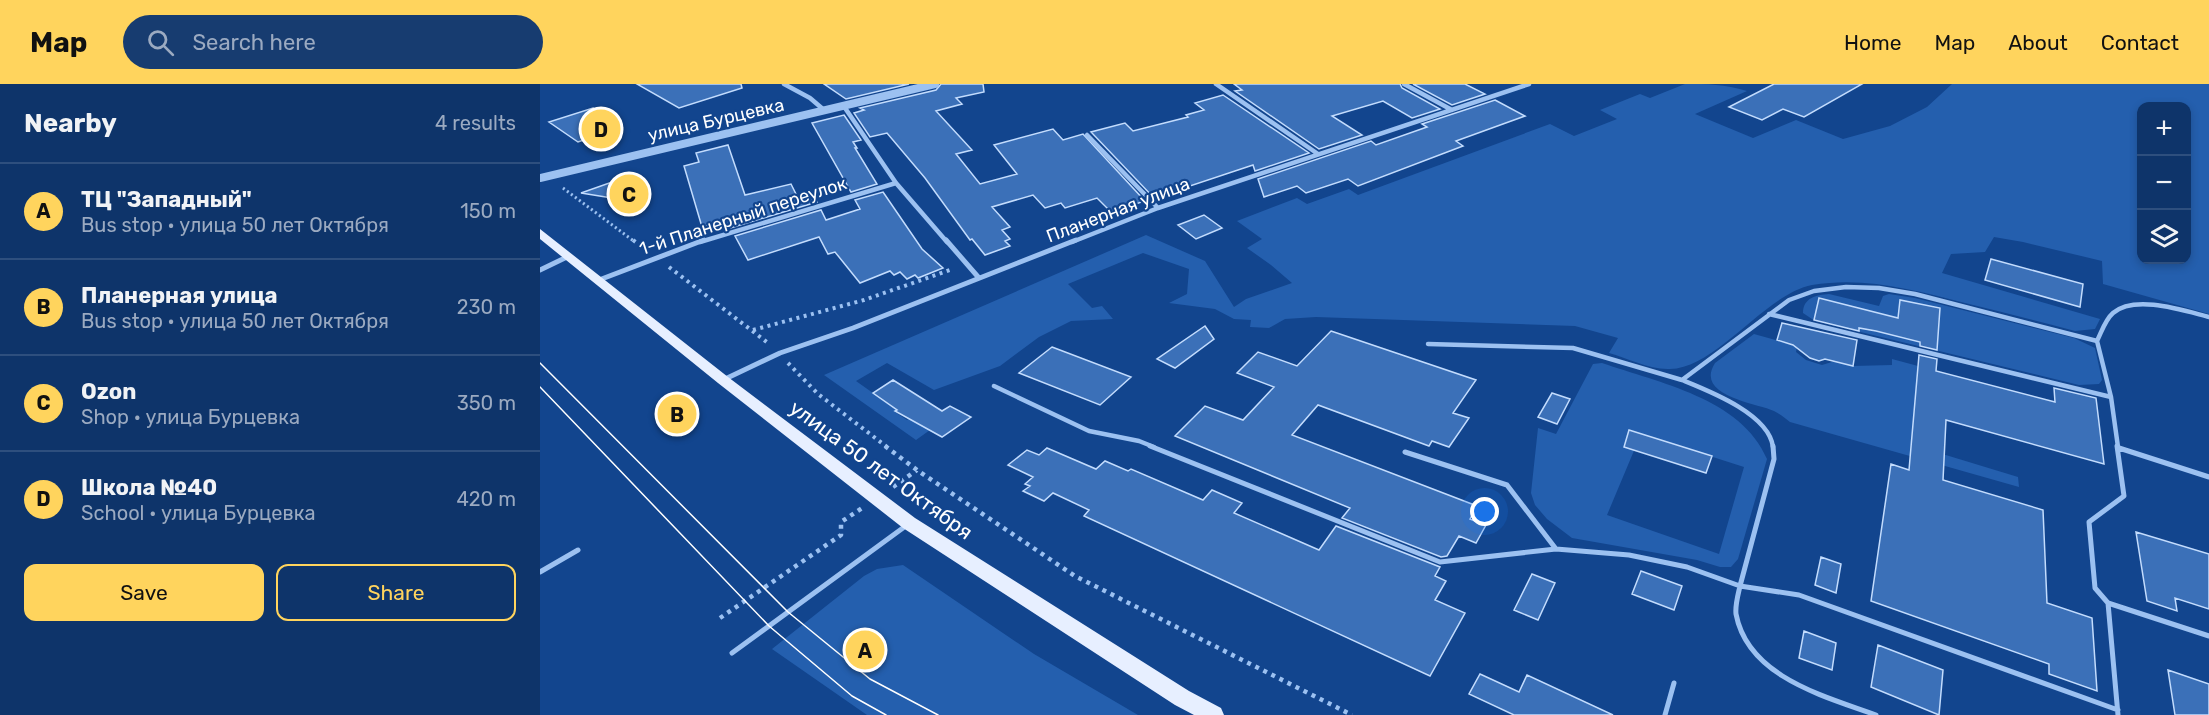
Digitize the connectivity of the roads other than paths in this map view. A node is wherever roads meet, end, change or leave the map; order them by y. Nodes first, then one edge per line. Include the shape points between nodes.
1 (784, 84) edge
2 (935, 84) edge
3 (1216, 84) edge
4 (1404, 84) edge
5 (1529, 84) edge
6 (843, 105) junction
7 (824, 110) junction
8 (1452, 110) junction
9 (1087, 135) dead end
10 (1318, 154) junction
11 (540, 178) edge
12 (896, 183) junction
13 (1158, 208) junction
14 (540, 233) edge
15 (569, 256) junction
16 (540, 270) edge
17 (979, 278) junction
18 (599, 280) junction
19 (1769, 314) junction
20 (2209, 317) edge
21 (2097, 341) junction
22 (1428, 344) dead end
23 (723, 380) junction
24 (1682, 381) junction
25 (994, 386) dead end
26 (2111, 397) junction
27 (2119, 448) junction
28 (1405, 452) dead end
29 (2209, 477) edge
30 (909, 523) junction
31 (1556, 549) junction
32 (578, 550) dead end
33 (540, 572) edge
34 (1740, 586) junction
35 (2108, 603) junction
36 (2209, 636) edge
37 (732, 653) dead end
38 (1674, 683) dead end
39 (2118, 713) edge
40 (1214, 715) edge
41 (1665, 715) edge
42 (1875, 715) edge

1 - 7 street
2 - 6 street, улица Бурцевка
3 - 10 street
4 - 8 street
5 - 8 street, Планерная улица
6 - 7 street, улица Бурцевка
6 - 12 street
7 - 11 street, улица Бурцевка
8 - 10 street, Планерная улица
9 - 13 street
10 - 13 street, Планерная улица
12 - 17 street
12 - 18 street, 1-й Планерный переулок via 655,256
13 - 17 street, Планерная улица
14 - 15 main road, улица 50 лет Октября
15 - 16 street
15 - 18 main road, улица 50 лет Октября
17 - 23 street, Планерная улица via 780,353
18 - 23 main road, улица 50 лет Октября
19 - 21 lane via 1789,300 1814,291 1878,288
19 - 24 lane
19 - 26 lane
20 - 21 lane via 2148,305 2130,306 2116,310
21 - 26 lane
22 - 24 lane via 1573,348
23 - 30 main road, улица 50 лет Октября
24 - 34 lane via 1738,408 1761,426 1772,441 1774,459
25 - 31 lane via 1089,431 1139,441 1440,562
26 - 27 lane
27 - 29 lane
27 - 35 lane via 2124,496 2089,522 2095,588
28 - 31 lane via 1507,485
30 - 37 lane
30 - 40 main road, улица 50 лет Октября
31 - 34 lane via 1687,567
32 - 33 lane
34 - 39 lane via 1799,595
34 - 42 lane via 1736,611 1744,640 1762,661 1791,682
35 - 36 lane
35 - 39 lane
38 - 41 lane

